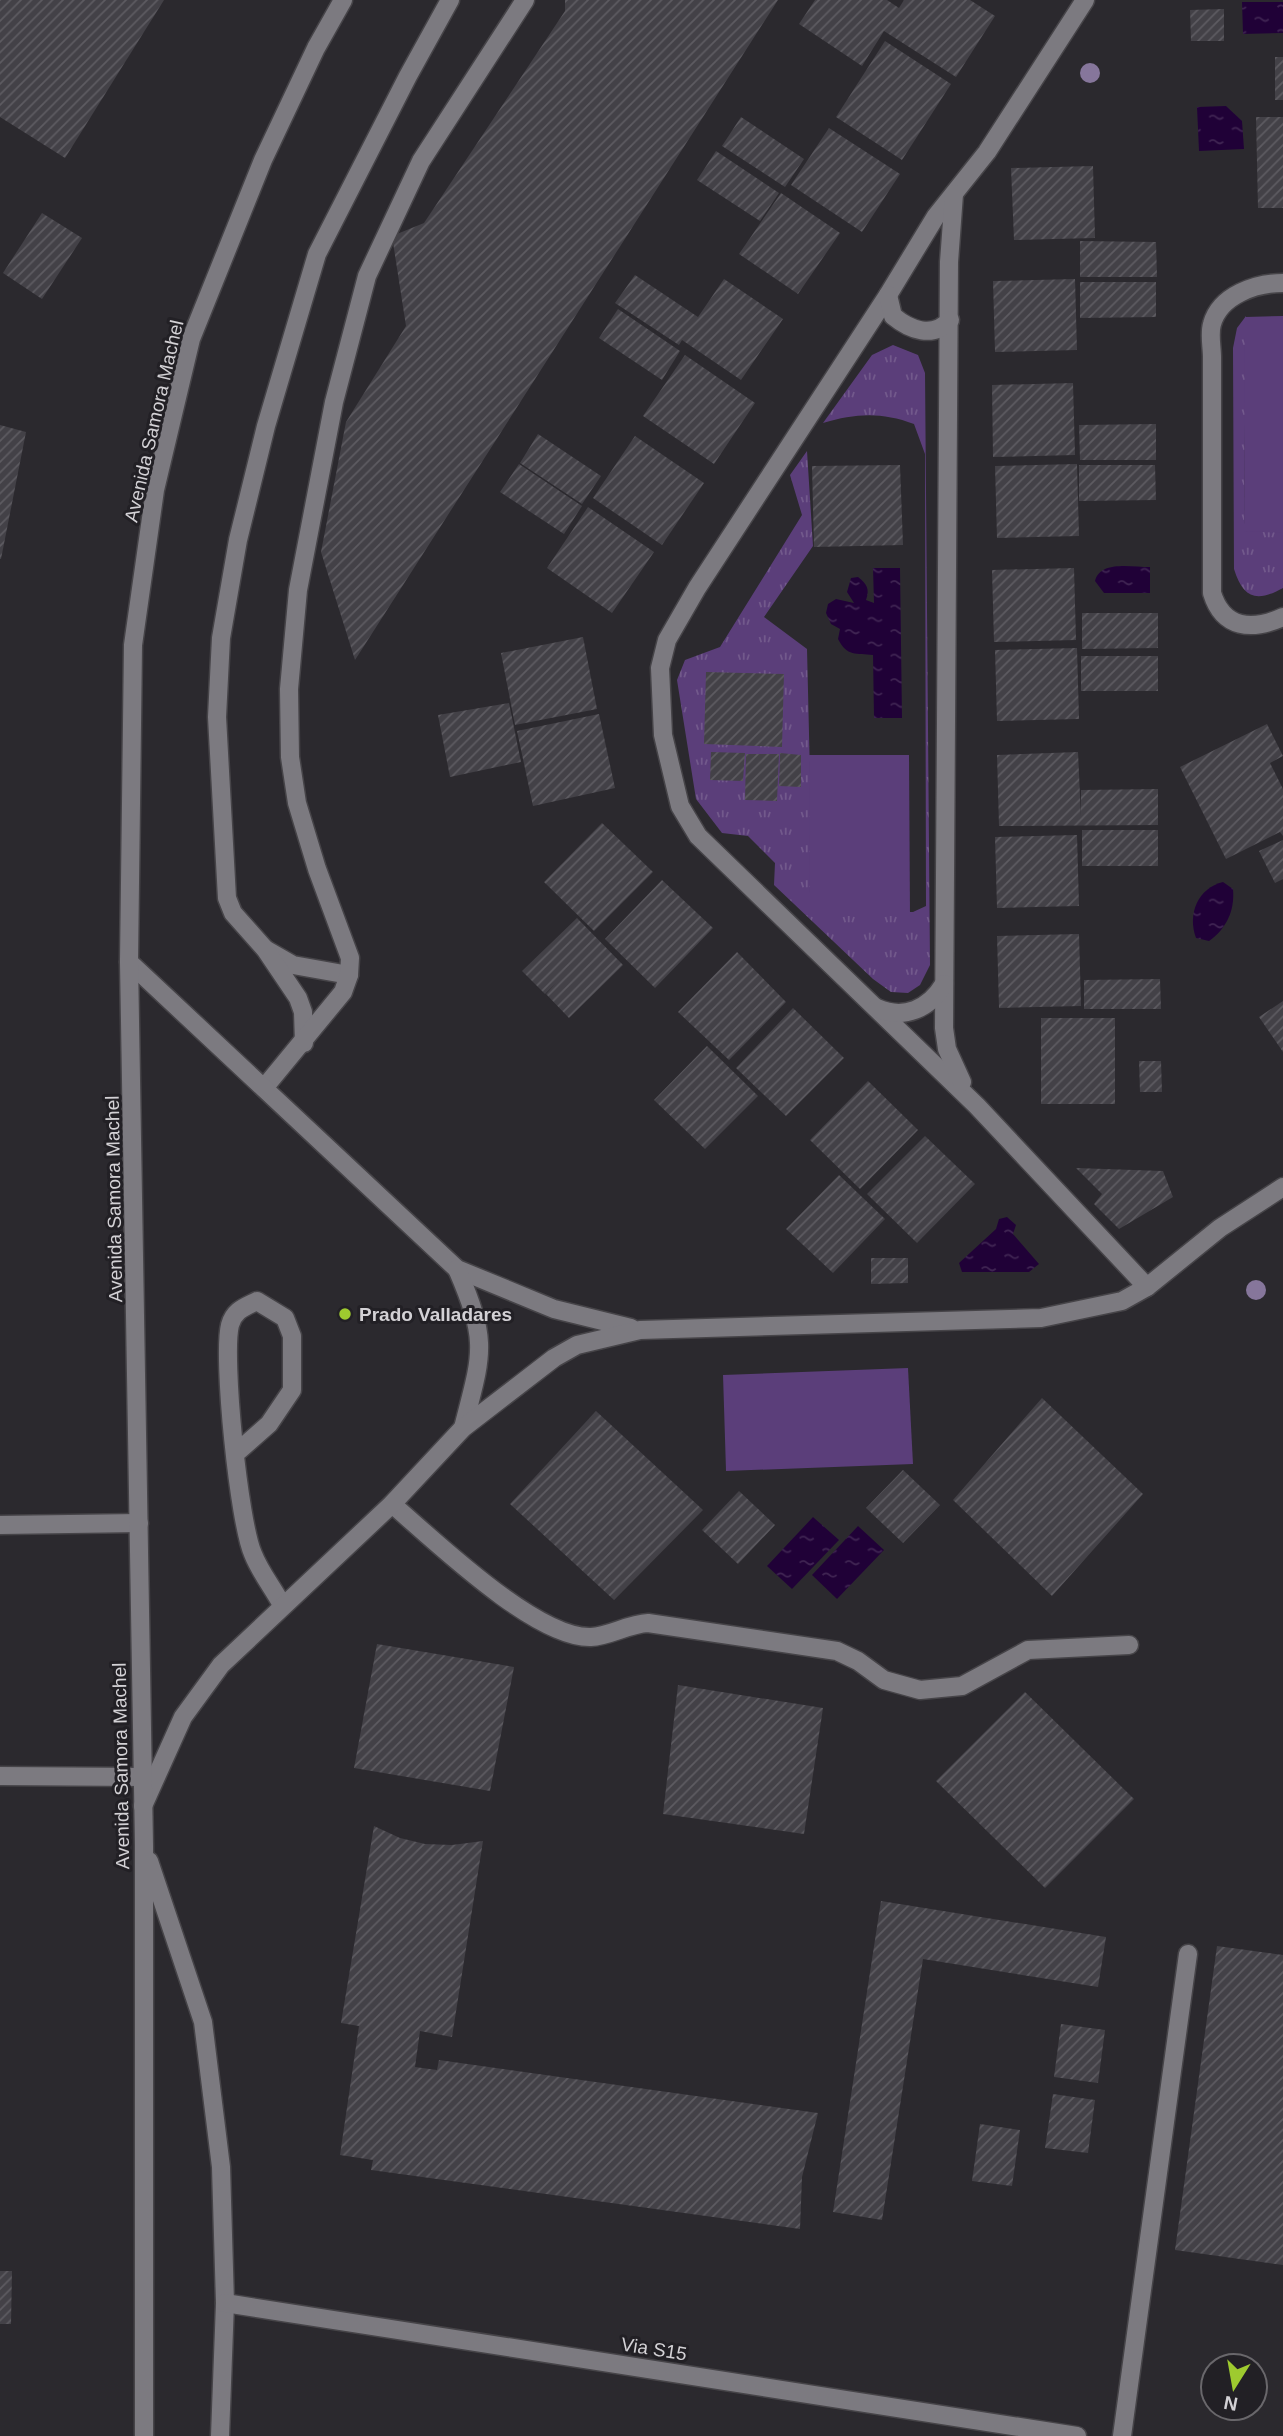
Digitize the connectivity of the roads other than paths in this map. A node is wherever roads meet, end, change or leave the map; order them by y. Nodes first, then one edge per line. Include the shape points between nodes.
1 (343, 0) edge
2 (450, 0) edge
3 (525, 0) edge
4 (1085, 0) edge
5 (954, 194) junction
6 (914, 249) junction
7 (949, 262) junction
8 (1283, 283) edge
9 (888, 295) junction
10 (950, 320) junction
11 (1283, 617) edge
12 (265, 949) junction
13 (130, 962) junction
14 (349, 975) junction
15 (944, 984) junction
16 (875, 1007) junction
17 (304, 1043) junction
18 (264, 1088) junction
19 (977, 1106) junction
20 (1283, 1187) edge
21 (457, 1269) junction
22 (1147, 1287) junction
23 (640, 1330) junction
24 (463, 1428) junction
25 (235, 1454) junction
26 (392, 1504) junction
27 (139, 1523) junction
28 (0, 1525) edge
29 (282, 1605) junction
30 (1129, 1645) dead end
31 (0, 1776) edge
32 (142, 1777) junction
33 (143, 1806) junction
34 (144, 1846) junction
35 (1188, 1954) dead end
36 (225, 2303) junction
37 (144, 2436) edge
38 (220, 2436) edge
39 (1077, 2436) edge
40 (1122, 2436) edge

1 - 13 street, Avenida Samora Machel via 263,160 191,339 155,490 133,645
2 - 12 street via 317,254 238,540 221,638 217,716 227,898 233,913
3 - 14 street via 421,161 367,276 334,402 298,590 289,689 290,757 297,803 350,958
4 - 5 street via 987,152
5 - 6 street
5 - 7 street
6 - 7 street via 925,243 942,246
6 - 9 street
7 - 10 street
8 - 11 street via 1241,291 1222,306 1212,324 1212,593 1223,616 1238,625 1253,627
9 - 10 street via 893,316 916,330 943,328
9 - 16 street via 697,588 667,640 660,668 663,736 670,769 680,806 698,836
10 - 15 street
12 - 14 street via 293,965
12 - 17 street via 298,998
13 - 18 street
13 - 27 street, Avenida Samora Machel
14 - 17 street via 343,992
15 - 16 street via 937,996 913,1011 889,1013
15 - 19 street via 947,1049 954,1070
16 - 19 street
17 - 18 street
18 - 21 street
19 - 22 street
20 - 22 street via 1220,1228
21 - 23 street via 554,1309
21 - 24 street via 481,1333 481,1358
22 - 23 street via 1122,1301 1041,1318
23 - 24 street via 577,1345
24 - 26 street
25 - 25 street via 230,1323 236,1312 257,1301 285,1318 292,1336 292,1390 269,1424
25 - 29 street via 251,1552
26 - 29 street
26 - 30 street via 524,1611 556,1629 590,1637 648,1623 837,1651 884,1680 920,1690 962,1686 1028,1650
27 - 28 street
27 - 32 street, Avenida Samora Machel
29 - 33 street via 221,1665 183,1717
31 - 32 street
32 - 33 street, Avenida Samora Machel
33 - 34 street, Avenida Samora Machel
34 - 36 street via 203,2022 220,2167
34 - 37 street, Avenida Samora Machel
35 - 40 street
36 - 38 street
36 - 39 street, Via S15

